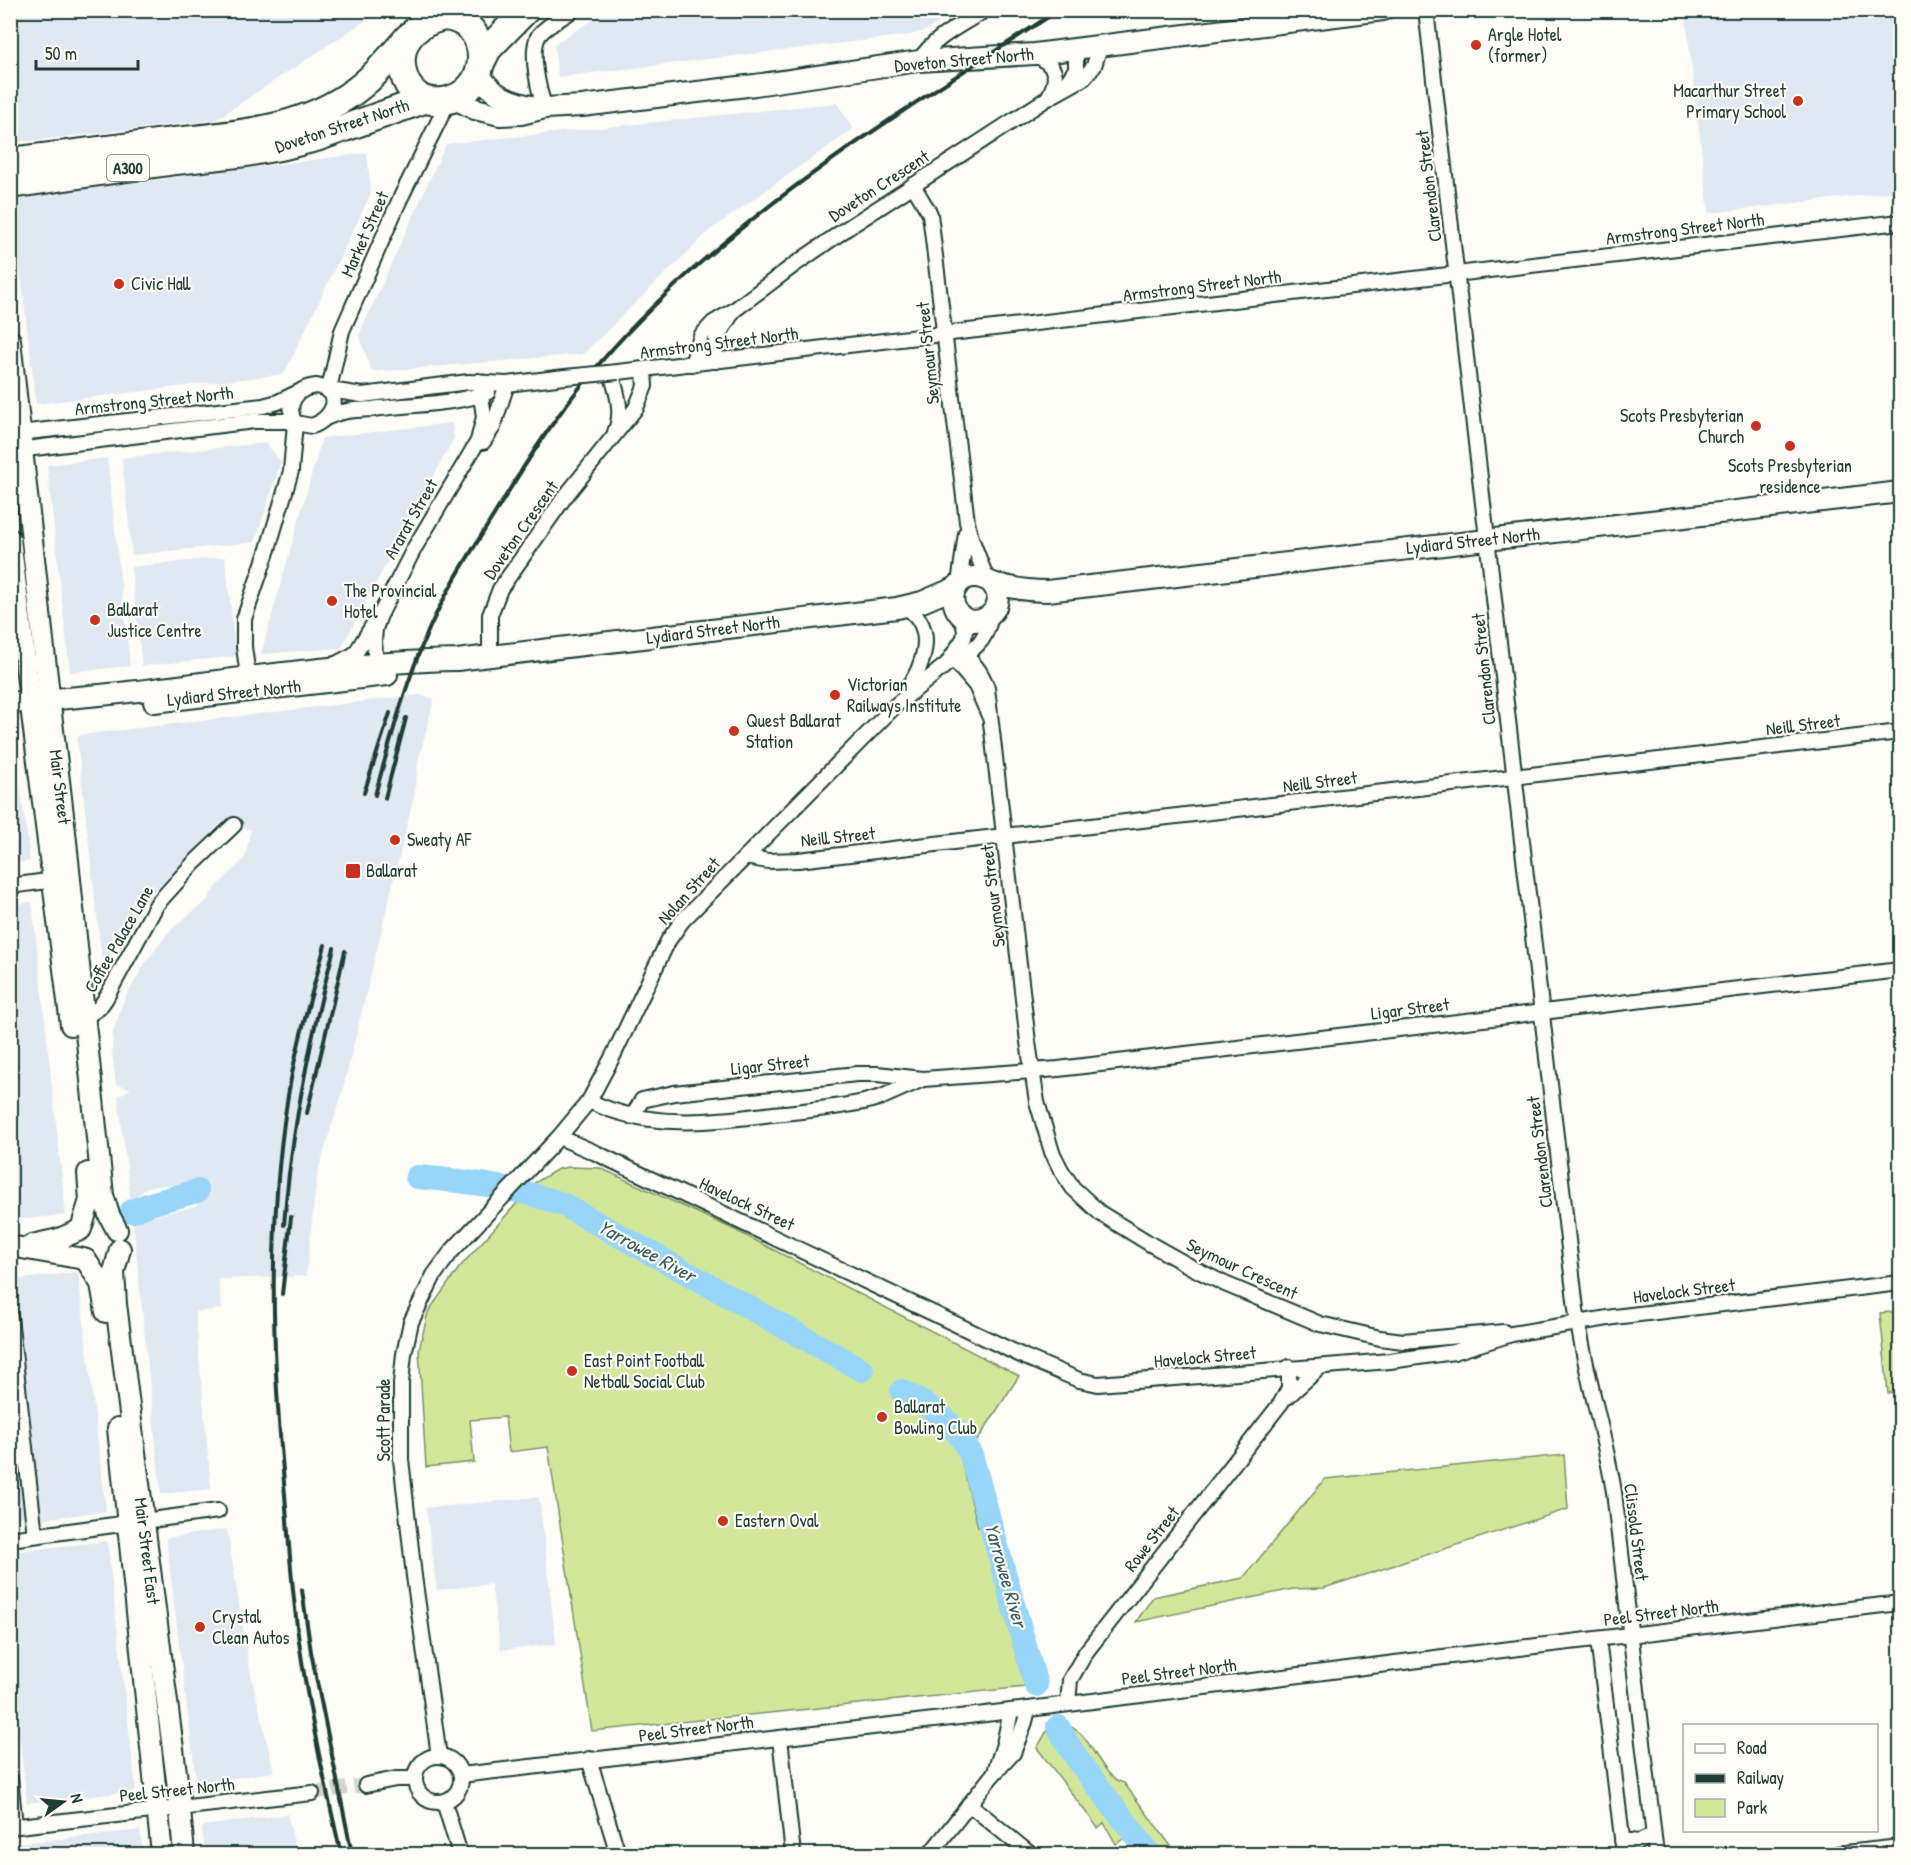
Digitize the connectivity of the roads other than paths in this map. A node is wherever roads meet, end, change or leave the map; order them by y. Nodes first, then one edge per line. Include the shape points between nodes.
1 (526, 10) edge
2 (573, 10) edge
3 (985, 10) edge
4 (1383, 10) edge
5 (1426, 10) edge
6 (457, 14) edge
7 (1257, 19) edge
8 (414, 26) edge
9 (1100, 46) junction
10 (1076, 49) junction
11 (1035, 54) junction
12 (918, 61) junction
13 (480, 68) junction
14 (1053, 96) junction
15 (442, 99) junction
16 (545, 108) junction
17 (10, 161) edge
18 (10, 185) edge
19 (913, 185) junction
20 (1900, 222) edge
21 (1457, 274) junction
22 (733, 311) junction
23 (944, 335) junction
24 (10, 340) edge
25 (715, 361) junction
26 (692, 364) junction
27 (644, 370) junction
28 (614, 374) junction
29 (507, 384) junction
30 (480, 388) junction
31 (329, 390) junction
32 (299, 392) junction
33 (328, 417) junction
34 (295, 422) junction
35 (107, 424) junction
36 (612, 436) junction
37 (109, 440) junction
38 (16, 442) edge
39 (472, 453) junction
40 (1900, 492) edge
41 (966, 522) junction
42 (10, 539) edge
43 (1489, 539) junction
44 (988, 581) junction
45 (958, 585) junction
46 (1047, 591) junction
47 (385, 605) junction
48 (902, 608) junction
49 (993, 612) junction
50 (960, 614) junction
51 (490, 656) junction
52 (956, 658) junction
53 (327, 667) junction
54 (376, 670) junction
55 (249, 683) junction
56 (896, 705) junction
57 (34, 706) edge
58 (10, 717) edge
59 (1900, 732) edge
60 (1514, 778) junction
61 (234, 825) dead end
62 (1004, 835) junction
63 (744, 857) junction
64 (62, 879) junction
65 (10, 886) edge
66 (1900, 970) edge
67 (1542, 1011) junction
68 (84, 1018) junction
69 (1032, 1071) junction
70 (923, 1079) junction
71 (589, 1101) junction
72 (632, 1117) junction
73 (560, 1137) junction
74 (80, 1229) junction
75 (119, 1240) junction
76 (15, 1247) edge
77 (85, 1259) junction
78 (1900, 1283) edge
79 (10, 1317) edge
80 (1578, 1324) junction
81 (1539, 1329) junction
82 (1289, 1367) junction
83 (1320, 1367) junction
84 (1281, 1403) junction
85 (218, 1511) dead end
86 (135, 1522) junction
87 (34, 1535) junction
88 (10, 1539) edge
89 (1900, 1603) edge
90 (1630, 1635) junction
91 (1598, 1639) junction
92 (1062, 1705) junction
93 (1032, 1708) junction
94 (1011, 1711) junction
95 (780, 1738) junction
96 (439, 1756) junction
97 (589, 1759) junction
98 (461, 1775) junction
99 (10, 1777) edge
100 (991, 1778) junction
101 (415, 1779) junction
102 (366, 1785) tunnel mouth
103 (312, 1793) tunnel mouth
104 (444, 1802) junction
105 (969, 1804) junction
106 (180, 1807) junction
107 (158, 1809) junction
108 (13, 1826) edge
109 (1653, 1836) junction
110 (1623, 1847) edge
111 (1900, 1847) edge
112 (162, 1854) edge
113 (184, 1854) edge
114 (460, 1854) edge
115 (618, 1854) edge
116 (794, 1854) edge
117 (930, 1854) edge
118 (1030, 1854) edge
119 (1656, 1854) edge
120 (1836, 1854) edge

1 - 13 highway, A300 via 494,41
2 - 16 street via 542,32 536,42 537,82
3 - 12 street via 934,42
4 - 7 main road, Doveton Street North
5 - 21 street, Clarendon Street
6 - 8 highway, A300
6 - 13 highway, A300 via 478,39
7 - 9 main road, Doveton Street North
8 - 15 highway via 402,54 403,73 409,87
8 - 17 highway, Doveton Street North / A300 via 363,86 323,110 289,123 239,134
9 - 10 main road, Doveton Street North
9 - 14 street, Doveton Crescent via 1096,63 1087,76
10 - 11 main road, Doveton Street North
10 - 14 street, Doveton Crescent via 1076,69
11 - 12 main road, Doveton Street North
11 - 14 street via 1051,65 1055,73
12 - 16 main road, Doveton Street North via 755,85
13 - 15 highway, A300 via 470,89
13 - 16 main road, Doveton Street North via 484,81 502,98
14 - 19 street, Doveton Crescent
15 - 16 main road, Doveton Street North via 500,115
15 - 18 highway, Doveton Street North / A300 via 285,146
15 - 31 street, Market Street via 342,331
19 - 22 street, Doveton Crescent
19 - 23 street, Seymour Street via 930,214
20 - 21 street, Armstrong Street North
21 - 23 street, Armstrong Street North
21 - 43 street, Clarendon Street
22 - 25 street, Doveton Crescent via 716,339
22 - 26 street, Doveton Crescent via 704,332
23 - 25 street, Armstrong Street North
23 - 41 street, Seymour Street
24 - 38 main road, Mair Street
25 - 26 street, Armstrong Street North
26 - 27 street, Armstrong Street North
27 - 28 street, Armstrong Street North
27 - 36 street, Doveton Crescent via 645,386 636,408
28 - 29 street, Armstrong Street North, bridge
28 - 36 street, Doveton Crescent via 620,414
29 - 30 street, Armstrong Street North
29 - 39 street, Ararat Street via 493,427
30 - 31 street, Armstrong Street North via 362,395
30 - 33 street, Armstrong Street North
30 - 39 street, Ararat Street via 483,427
31 - 32 street via 316,386
31 - 33 street via 334,404
32 - 34 street via 290,408
32 - 35 street, Armstrong Street North via 263,406
33 - 34 street via 312,426
34 - 37 street, Armstrong Street North via 254,421
34 - 55 street via 291,471 244,619
35 - 37 street
35 - 38 street, Armstrong Street North
36 - 51 street, Doveton Crescent via 500,589 490,615
37 - 38 street, Armstrong Street North
38 - 57 main road, Mair Street
39 - 47 street, Ararat Street
40 - 43 main road, Lydiard Street North
41 - 44 street, Seymour Street
41 - 45 street, Seymour Street
42 - 57 main road, Mair Street
43 - 46 main road, Lydiard Street North
43 - 60 street, Clarendon Street
44 - 45 main road via 974,577
44 - 46 main road, Lydiard Street North
44 - 49 main road via 997,597
45 - 48 main road, Lydiard Street North
45 - 50 main road via 953,600
46 - 49 main road, Lydiard Street North
47 - 53 street, Ararat Street via 355,654
47 - 54 street, Ararat Street via 375,629
48 - 50 main road, Lydiard Street North
48 - 51 main road, Lydiard Street North
48 - 56 street, Nolan Street via 915,614 922,625 925,648 918,672
49 - 50 main road via 977,621
49 - 52 street, Nolan Street via 977,647
50 - 52 street via 965,632
51 - 54 main road, Lydiard Street North
52 - 56 street, Nolan Street
52 - 62 street, Seymour Street via 985,682
53 - 54 main road, Lydiard Street North
53 - 55 main road, Lydiard Street North
54 - 55 main road, Lydiard Street North
55 - 57 main road, Lydiard Street North
56 - 63 street, Nolan Street
57 - 58 main road, Lydiard Street North
57 - 64 main road, Mair Street
59 - 60 street, Neill Street
60 - 62 street, Neill Street
60 - 67 street, Clarendon Street
61 - 68 street, Coffee Palace Lane via 157,904 106,998
62 - 63 street, Neill Street via 798,860
62 - 69 street, Seymour Street
63 - 71 street, Nolan Street via 672,935
64 - 65 street
64 - 68 main road, Mair Street
64 - 74 main road, Mair Street via 90,1190 89,1207
66 - 67 street, Ligar Street
67 - 69 street, Ligar Street
67 - 80 street, Clarendon Street
68 - 75 main road, Mair Street via 103,1195
69 - 70 street, Ligar Street
69 - 81 street, Seymour Crescent via 1047,1139 1060,1170 1073,1188 1107,1217 1201,1272 1320,1324 1380,1338 1403,1341
70 - 72 street, Ligar Street via 882,1097 843,1106 699,1122
70 - 72 street, Ligar Street via 856,1074 674,1093 641,1100
71 - 72 street, Ligar Street
71 - 73 street, Nolan Street
73 - 82 street, Havelock Street via 1079,1380 1111,1384
73 - 96 street, Scott Parade via 457,1245 434,1275 411,1322 402,1368 399,1408 403,1490
74 - 75 main road via 100,1220 110,1223
74 - 76 main road via 59,1239
74 - 77 main road via 76,1242
75 - 77 main road via 117,1255 106,1263
75 - 86 main road, Mair Street East via 114,1272
76 - 77 main road
77 - 86 main road, Mair Street East via 98,1276 104,1298
78 - 80 street, Havelock Street
79 - 87 street
80 - 81 street, Havelock Street
80 - 90 street, Clissold Street via 1611,1472
81 - 83 street, Havelock Street via 1449,1353
82 - 83 street, Havelock Street
82 - 84 street, Rowe Street via 1289,1388
83 - 84 street, Rowe Street
84 - 92 street, Rowe Street via 1086,1652 1070,1680
85 - 86 street
86 - 87 street
86 - 106 main road, Mair Street East
86 - 107 main road, Mair Street East
87 - 88 street
89 - 90 street, Peel Street North
90 - 91 street, Peel Street North
90 - 109 street, Clissold Street
91 - 92 street, Peel Street North
91 - 110 street
92 - 93 street, Peel Street North
93 - 94 street, Peel Street North
93 - 100 street via 1015,1749
94 - 95 street, Peel Street North
94 - 100 street
95 - 97 street, Peel Street North
95 - 116 street
96 - 98 street via 454,1761
96 - 101 street via 423,1761
97 - 98 street, Peel Street North
97 - 115 street
98 - 104 street via 458,1791
99 - 108 street
100 - 105 street
101 - 102 street
101 - 104 street via 420,1794
103 - 106 street, Peel Street North
104 - 114 street
105 - 117 street
105 - 118 street
106 - 107 street, Peel Street North
106 - 113 main road, Mair Street East
107 - 108 street, Peel Street North
107 - 112 main road, Mair Street East
109 - 110 street
109 - 119 street, Clissold Street
111 - 120 street

